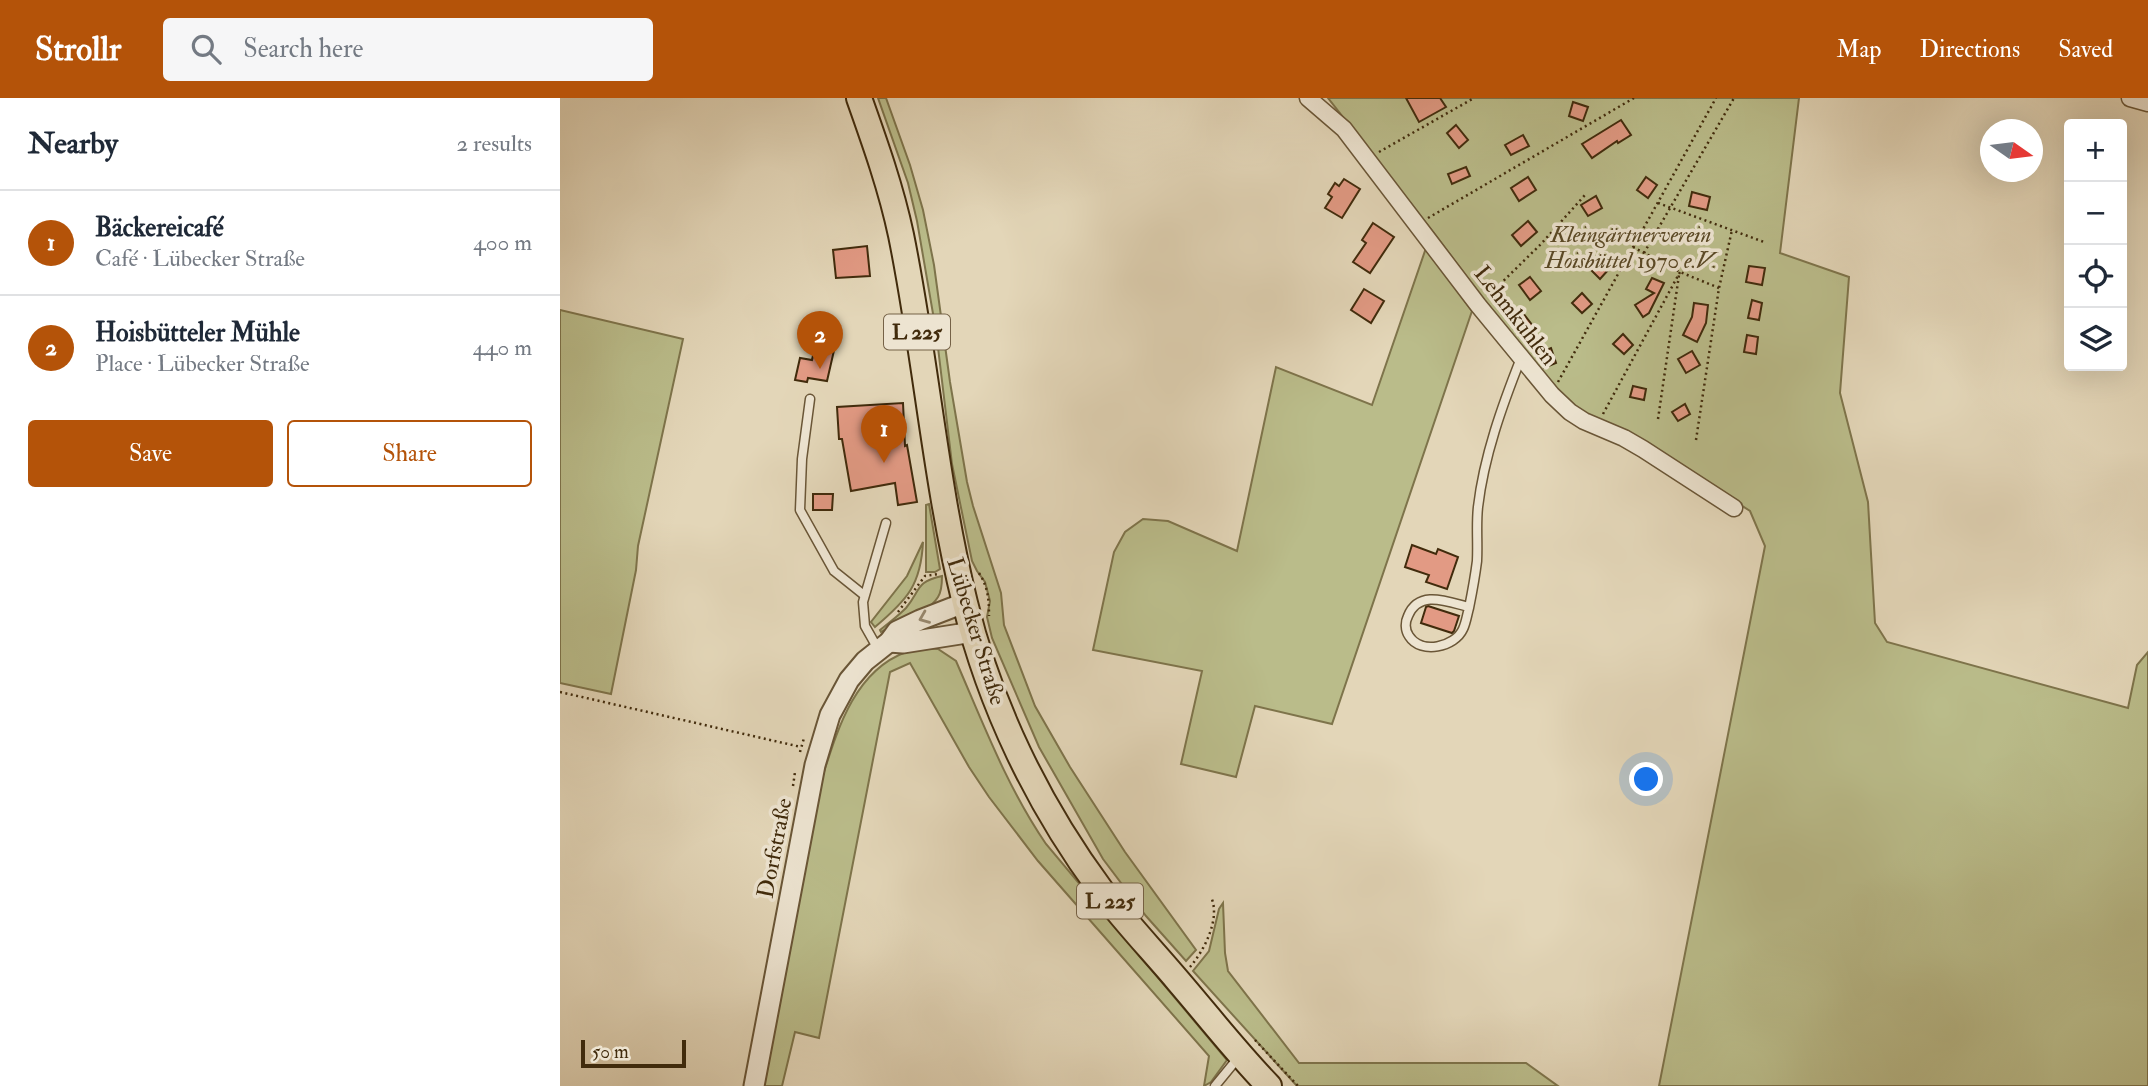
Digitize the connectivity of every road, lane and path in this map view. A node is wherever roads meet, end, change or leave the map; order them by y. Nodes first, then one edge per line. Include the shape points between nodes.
1 (859, 98) edge
2 (1308, 98) edge
3 (1474, 98) edge
4 (1634, 98) edge
5 (1716, 98) edge
6 (1734, 98) edge
7 (2130, 98) edge
8 (2148, 103) edge
9 (1367, 159) junction
10 (1585, 195) dead end
11 (1658, 203) junction
12 (1671, 207) junction
13 (1418, 224) junction
14 (1732, 230) junction
15 (1764, 242) dead end
16 (1633, 247) junction
17 (1644, 253) junction
18 (1680, 272) junction
19 (1719, 288) junction
20 (1478, 305) junction
21 (1521, 358) junction
22 (1552, 395) junction
23 (810, 399) dead end
24 (1658, 419) dead end
25 (1595, 428) junction
26 (1696, 440) dead end
27 (1734, 508) dead end
28 (886, 523) dead end
29 (974, 566) dead end
30 (864, 596) junction
31 (964, 603) junction
32 (1469, 607) junction
33 (981, 628) junction
34 (884, 645) junction
35 (560, 692) edge
36 (818, 751) junction
37 (1211, 897) dead end
38 (1178, 980) junction
39 (1246, 1046) junction
40 (754, 1086) edge
41 (1215, 1086) edge
42 (1269, 1086) edge
43 (1298, 1086) edge

1 - 31 main road, Lübecker Straße / L 225 via 900,232
2 - 9 street, Lehmkuhlen via 1344,129
3 - 9 path
4 - 13 path
5 - 11 path
6 - 12 path
7 - 8 street
9 - 13 street, Lehmkuhlen
10 - 20 path
11 - 12 path
11 - 16 path
12 - 14 path
12 - 17 path
13 - 20 street, Lehmkuhlen
14 - 15 path
14 - 19 path
16 - 17 path
16 - 22 path
17 - 18 path
18 - 19 path
18 - 24 path
18 - 25 path
19 - 26 path
20 - 21 street, Lehmkuhlen
21 - 22 street, Lehmkuhlen
21 - 32 lane via 1487,458
22 - 25 street, Lehmkuhlen
23 - 30 lane via 800,510 834,571
25 - 27 street, Lehmkuhlen via 1643,449
28 - 30 lane
29 - 33 path via 986,583 990,600
30 - 34 lane via 865,626
31 - 33 main road, Lübecker Straße / L 225
31 -> 34 street, Dorfstraße via 897,631
32 - 32 lane via 1463,630 1443,646 1422,645 1407,634 1409,612 1424,600
33 - 34 street
33 - 38 main road, Lübecker Straße / L 225 via 988,681 1017,751 1052,816 1101,890
34 - 36 street, Dorfstraße via 849,680
35 - 36 path
36 - 40 street, Dorfstraße
37 - 38 path via 1214,913 1207,941
38 - 39 main road, Lübecker Straße / L 225
39 - 41 lane
39 - 42 main road, Lübecker Straße / L 225
39 - 43 path

